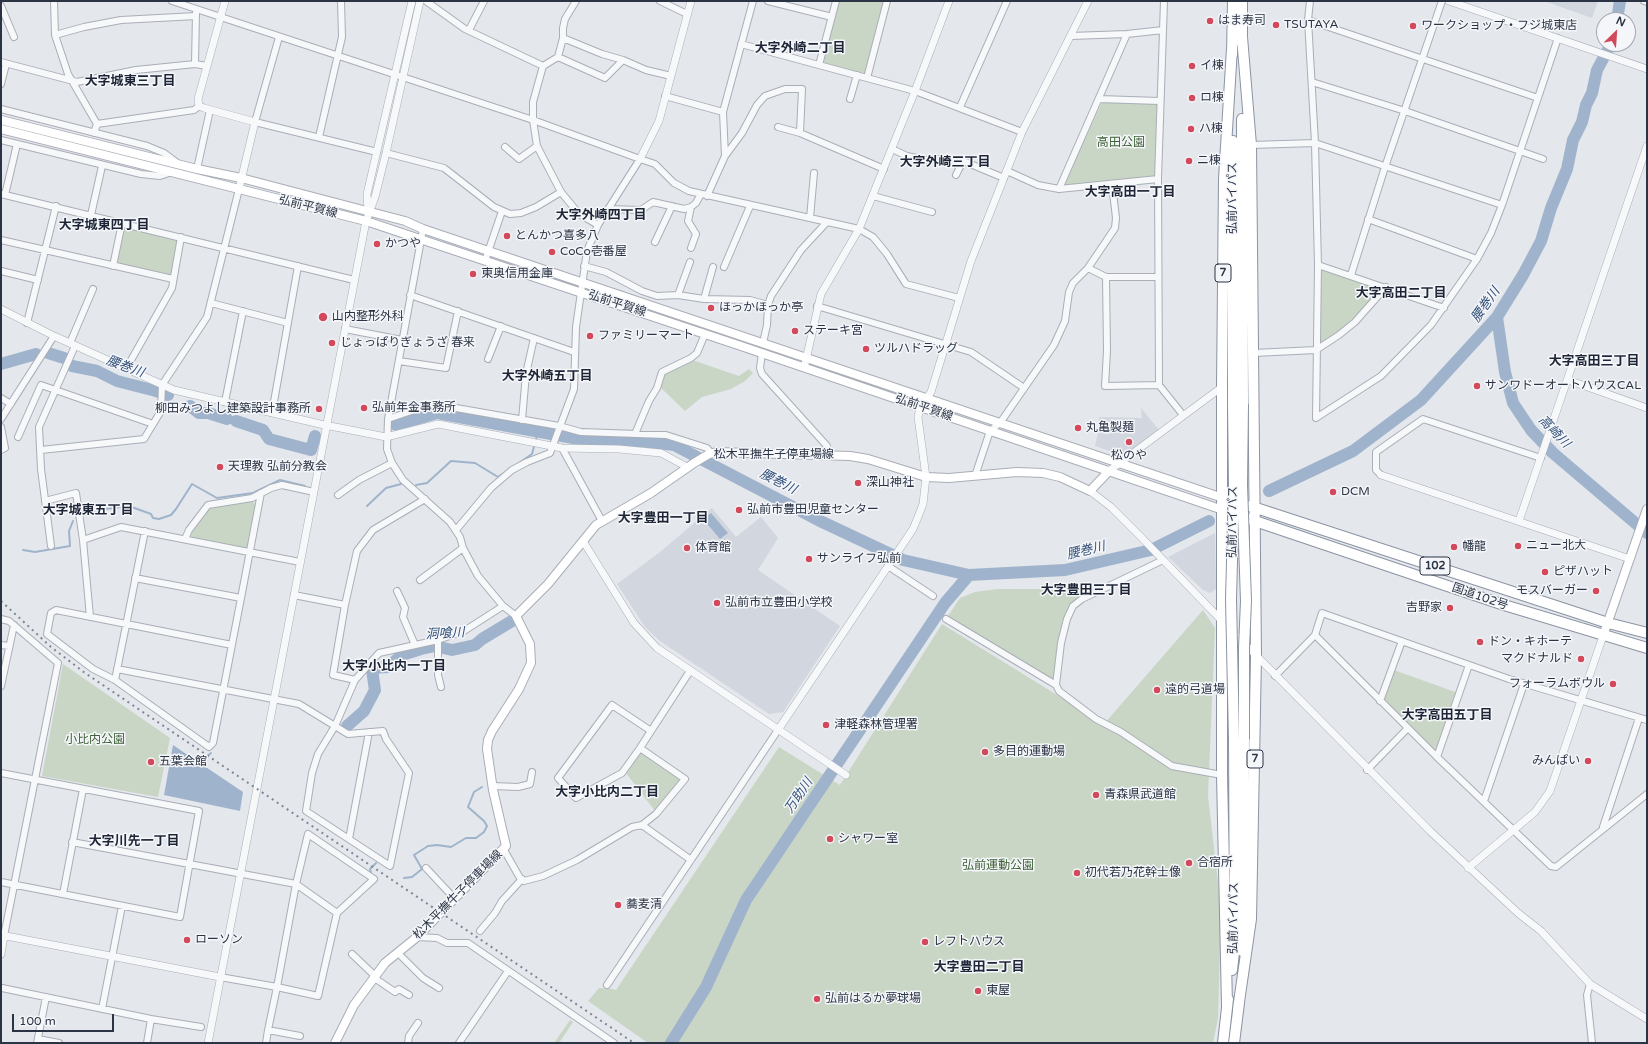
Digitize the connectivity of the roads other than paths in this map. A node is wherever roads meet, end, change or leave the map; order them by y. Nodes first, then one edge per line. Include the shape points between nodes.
1 (54, 1) edge
2 (172, 1) edge
3 (225, 1) edge
4 (341, 1) edge
5 (412, 1) edge
6 (420, 1) edge
7 (426, 1) edge
8 (484, 1) edge
9 (576, 1) edge
10 (660, 1) edge
11 (691, 1) edge
12 (753, 1) edge
13 (768, 1) edge
14 (836, 1) edge
15 (887, 1) edge
16 (949, 1) edge
17 (1007, 1) edge
18 (1088, 1) edge
19 (1164, 1) edge
20 (1232, 1) edge
21 (1242, 1) edge
22 (1310, 1) edge
23 (1442, 1) edge
24 (1449, 1) edge
25 (1644, 1) edge
26 (1647, 2) edge
27 (1, 6) edge
28 (197, 9) junction
29 (687, 14) junction
30 (196, 16) junction
31 (220, 17) junction
32 (832, 17) junction
33 (1308, 20) junction
34 (469, 30) junction
35 (1163, 30) junction
36 (1127, 34) junction
37 (55, 35) junction
38 (1071, 36) junction
39 (14, 37) dead end
40 (279, 37) junction
41 (1242, 37) junction
42 (563, 38) junction
43 (1558, 38) junction
44 (741, 44) junction
45 (1232, 48) junction
46 (337, 56) junction
47 (558, 56) junction
48 (623, 60) junction
49 (1422, 60) junction
50 (3, 63) edge
51 (195, 64) junction
52 (819, 65) junction
53 (207, 66) junction
54 (543, 66) junction
55 (1647, 69) edge
56 (857, 75) junction
57 (399, 76) junction
58 (671, 76) junction
59 (867, 78) junction
60 (71, 80) junction
61 (1312, 82) junction
62 (1, 84) edge
63 (915, 90) junction
64 (666, 96) junction
65 (1538, 98) junction
66 (850, 99) dead end
67 (1099, 99) junction
68 (1160, 102) junction
69 (199, 106) junction
70 (960, 107) junction
71 (1, 109) edge
72 (210, 110) junction
73 (1406, 111) junction
74 (723, 112) junction
75 (533, 120) junction
76 (255, 122) junction
77 (97, 124) junction
78 (3, 125) edge
79 (778, 127) dead end
80 (1022, 132) junction
81 (94, 133) junction
82 (800, 133) junction
83 (319, 137) junction
84 (1, 140) edge
85 (1315, 143) junction
86 (17, 144) junction
87 (1250, 145) junction
88 (537, 146) junction
89 (1647, 146) edge
90 (505, 147) dead end
91 (892, 149) junction
92 (1520, 150) junction
93 (377, 152) junction
94 (386, 153) junction
95 (725, 156) junction
96 (640, 159) junction
97 (944, 159) dead end
98 (1543, 159) dead end
99 (177, 163) junction
100 (102, 166) junction
101 (1385, 167) junction
102 (197, 169) junction
103 (884, 169) junction
104 (172, 172) junction
105 (814, 173) dead end
106 (956, 175) dead end
107 (1005, 175) junction
108 (241, 178) junction
109 (1158, 179) junction
110 (1112, 184) junction
111 (239, 189) junction
112 (1059, 189) junction
113 (561, 192) junction
114 (3, 194) edge
115 (704, 195) junction
116 (873, 196) junction
117 (1502, 205) junction
118 (56, 206) junction
119 (672, 206) junction
120 (750, 206) junction
121 (691, 207) junction
122 (608, 208) junction
123 (368, 211) junction
124 (502, 211) junction
125 (932, 212) dead end
126 (91, 215) junction
127 (810, 218) junction
128 (1368, 219) junction
129 (366, 221) junction
130 (827, 222) junction
131 (122, 223) junction
132 (598, 225) junction
133 (423, 229) junction
134 (859, 229) junction
135 (181, 237) junction
136 (420, 239) junction
137 (1, 240) edge
138 (655, 242) dead end
139 (224, 248) junction
140 (691, 248) dead end
141 (45, 251) junction
142 (488, 251) junction
143 (1477, 259) junction
144 (485, 261) junction
145 (690, 262) dead end
146 (1318, 265) junction
147 (113, 266) junction
148 (298, 266) junction
149 (584, 266) junction
150 (713, 267) dead end
151 (724, 267) dead end
152 (1088, 268) junction
153 (1, 271) edge
154 (1351, 275) junction
155 (1106, 277) junction
156 (1158, 277) junction
157 (173, 279) junction
158 (38, 280) junction
159 (354, 280) junction
160 (583, 282) junction
161 (1386, 287) junction
162 (93, 289) dead end
163 (582, 293) junction
164 (410, 295) junction
165 (678, 295) junction
166 (959, 298) junction
167 (704, 299) junction
168 (210, 303) junction
169 (768, 305) junction
170 (818, 306) junction
171 (1444, 308) junction
172 (1, 309) edge
173 (243, 311) junction
174 (458, 311) junction
175 (27, 323) junction
176 (288, 323) junction
177 (501, 326) junction
178 (345, 329) junction
179 (705, 334) junction
180 (54, 336) junction
181 (534, 338) junction
182 (402, 340) junction
183 (763, 343) junction
184 (72, 344) junction
185 (946, 344) junction
186 (1316, 350) junction
187 (574, 352) junction
188 (762, 353) junction
189 (1254, 353) junction
190 (807, 357) junction
191 (488, 359) dead end
192 (399, 361) junction
193 (805, 367) junction
194 (126, 369) junction
195 (1568, 380) junction
196 (1159, 385) junction
197 (1222, 387) junction
198 (1024, 388) junction
199 (55, 390) junction
200 (161, 390) junction
201 (1, 398) edge
202 (926, 398) junction
203 (225, 402) junction
204 (11, 404) junction
205 (1238, 405) junction
206 (920, 407) junction
207 (1647, 408) edge
208 (272, 413) junction
209 (1183, 415) junction
210 (1, 419) edge
211 (388, 419) junction
212 (522, 420) junction
213 (1000, 423) junction
214 (153, 424) junction
215 (327, 426) junction
216 (1, 427) edge
217 (558, 428) junction
218 (990, 431) junction
219 (635, 434) junction
220 (18, 437) dead end
221 (386, 437) junction
222 (553, 444) junction
223 (562, 448) junction
224 (1, 450) edge
225 (41, 450) junction
226 (710, 454) junction
227 (828, 455) junction
228 (1542, 456) junction
229 (392, 463) junction
230 (1120, 463) junction
231 (691, 465) junction
232 (1109, 471) junction
233 (1381, 475) joint
234 (975, 476) junction
235 (926, 477) junction
236 (1090, 491) junction
237 (314, 492) junction
238 (261, 493) junction
239 (338, 495) dead end
240 (1223, 498) junction
241 (425, 499) junction
242 (45, 501) junction
243 (1255, 508) junction
244 (1647, 508) edge
245 (1223, 510) junction
246 (602, 521) junction
247 (1255, 521) junction
248 (1519, 522) junction
249 (456, 530) junction
250 (145, 531) junction
251 (186, 539) junction
252 (83, 540) junction
253 (583, 541) junction
254 (51, 546) dead end
255 (463, 548) junction
256 (250, 552) junction
257 (1161, 557) junction
258 (1630, 559) junction
259 (300, 562) junction
260 (889, 564) junction
261 (135, 578) junction
262 (420, 580) dead end
263 (397, 591) dead end
264 (294, 595) junction
265 (932, 596) dead end
266 (241, 598) junction
267 (345, 605) junction
268 (503, 606) junction
269 (516, 616) junction
270 (90, 617) junction
271 (1, 619) edge
272 (946, 620) dead end
273 (1223, 621) junction
274 (1608, 623) junction
275 (126, 624) junction
276 (14, 625) junction
277 (1647, 633) edge
278 (1315, 635) junction
279 (1603, 636) junction
280 (1402, 641) junction
281 (438, 644) junction
282 (1, 645) edge
283 (232, 645) junction
284 (415, 645) junction
285 (9, 646) junction
286 (1647, 648) edge
287 (1256, 657) junction
288 (1469, 665) junction
289 (117, 669) junction
290 (690, 671) junction
291 (1275, 676) junction
292 (115, 680) junction
293 (355, 680) junction
294 (1524, 684) junction
295 (1056, 685) junction
296 (1, 686) edge
297 (441, 687) dead end
298 (224, 689) junction
299 (275, 699) junction
300 (1380, 701) junction
301 (1582, 702) junction
302 (1639, 718) junction
303 (1647, 720) edge
304 (335, 726) junction
305 (1408, 728) junction
306 (778, 730) junction
307 (651, 731) junction
308 (369, 732) junction
309 (1239, 739) junction
310 (640, 748) junction
311 (1437, 758) junction
312 (1367, 770) junction
313 (532, 772) dead end
314 (1, 773) edge
315 (843, 773) dead end
316 (1222, 775) junction
317 (35, 780) junction
318 (493, 786) junction
319 (84, 789) junction
320 (1647, 794) edge
321 (1484, 801) junction
322 (642, 825) junction
323 (1603, 828) junction
324 (1514, 830) junction
325 (349, 840) junction
326 (72, 842) junction
327 (504, 850) junction
328 (691, 860) junction
329 (189, 864) junction
330 (426, 868) dead end
331 (1468, 868) junction
332 (241, 875) junction
333 (522, 879) junction
334 (1, 882) edge
335 (15, 884) junction
336 (296, 884) junction
337 (62, 894) junction
338 (454, 898) junction
339 (122, 906) junction
340 (337, 913) junction
341 (480, 931) dead end
342 (3, 936) edge
343 (417, 937) junction
344 (398, 952) junction
345 (1, 954) edge
346 (352, 954) dead end
347 (111, 956) junction
348 (508, 971) junction
349 (374, 976) junction
350 (220, 977) junction
351 (1590, 984) junction
352 (607, 985) dead end
353 (277, 987) junction
354 (2, 988) dead end
355 (439, 988) dead end
356 (409, 995) dead end
357 (46, 997) junction
358 (1227, 1006) junction
359 (102, 1009) junction
360 (1238, 1009) junction
361 (151, 1019) junction
362 (1647, 1019) edge
363 (418, 1023) dead end
364 (201, 1027) dead end
365 (268, 1030) junction
366 (300, 1036) dead end
367 (37, 1041) edge
368 (58, 1043) edge
369 (147, 1043) edge
370 (208, 1043) edge
371 (266, 1043) edge
372 (335, 1043) edge
373 (408, 1043) edge
374 (459, 1043) edge
375 (614, 1043) edge
376 (1223, 1043) edge
377 (1234, 1043) edge
378 (1592, 1043) edge

1 - 37 street
2 - 28 street
3 - 31 street
4 - 46 street via 342,37
5 - 57 street
6 - 57 street
7 - 34 street
8 - 34 street
9 - 42 street via 565,19
10 - 29 street
11 - 29 street
12 - 44 street
13 - 32 street
14 - 32 street
15 - 59 street
16 - 63 street
17 - 70 street
18 - 38 street
19 - 35 street
20 - 45 highway, 弘前バイパス / 7
21 - 41 highway, 弘前バイパス / 7
22 - 33 street
23 - 49 street
24 - 43 street
25 - 26 street
27 - 39 street
28 - 30 street
28 - 31 street
29 - 58 street
30 - 37 street via 121,20
30 - 51 street
31 - 40 street
31 - 53 street
32 - 52 street
33 - 49 street
33 - 61 street
34 - 54 street
35 - 36 street
35 - 68 street
36 - 38 street
36 - 67 street
37 - 60 street
38 - 80 street
40 - 46 street
40 - 76 street
41 - 87 highway, 7
41 - 205 highway, 弘前バイパス / 7
42 - 47 street
42 - 48 street
43 - 55 street
43 - 65 street
44 - 52 street
44 - 74 street
45 - 197 highway, 7 via 1224,179
45 - 205 highway, 弘前バイパス / 7
46 - 57 street
46 - 83 street
47 - 48 street via 605,78
47 - 54 street
48 - 58 street via 646,70
49 - 65 street
49 - 73 street
50 - 60 street
50 - 62 street
51 - 53 street
51 - 60 street via 136,70 77,82
52 - 56 street
53 - 69 street via 198,99
54 - 75 street via 533,102
56 - 59 street
56 - 66 street
57 - 75 street
57 - 93 street
57 - 94 street
58 - 64 street
59 - 63 street
60 - 77 street
61 - 73 street
61 - 85 street
63 - 70 street
63 - 91 street
64 - 74 street
64 - 96 street via 659,121
65 - 92 street
67 - 68 street
67 - 112 street
68 - 109 street
69 - 72 street
69 - 77 street via 194,110
70 - 80 street
71 - 81 street
72 - 76 street
72 - 102 street
73 - 92 street
73 - 101 street
74 - 95 street
75 - 88 street
75 - 96 street
76 - 83 street
76 - 108 street
77 - 81 street
78 - 99 main road, 弘前平賀線
78 - 104 main road, 弘前平賀線
79 - 82 street
80 - 107 street
81 - 99 street via 147,146 164,153
82 - 95 street via 802,89 774,92 765,96 757,105 742,133
82 - 103 street
83 - 93 street
84 - 86 street
85 - 87 street
85 - 101 street
85 - 146 street
86 - 100 street
86 - 114 street
87 - 189 highway, 7
88 - 90 street via 519,159
88 - 113 street
89 - 195 street
91 - 97 street via 907,156 926,160
91 - 103 street
92 - 98 street
92 - 117 street
93 - 123 street via 367,194
94 - 123 street
94 - 124 street via 444,168
95 - 115 street
96 - 115 street via 655,164 688,191
96 - 122 street
99 - 102 main road, 弘前平賀線
100 - 104 street via 160,176
100 - 126 street
101 - 117 street
101 - 128 street
102 - 108 main road, 弘前平賀線
103 - 116 street
104 - 111 main road, 弘前平賀線
105 - 127 street
106 - 107 street via 963,161
107 - 112 street
107 - 166 street
108 - 111 street
108 - 123 main road, 弘前平賀線
109 - 110 street
109 - 156 street
110 - 112 street
110 - 152 street via 1116,218 1114,228
111 - 129 main road, 弘前平賀線
111 - 139 street
113 - 124 street via 521,213 510,214
113 - 132 street via 579,214
114 - 118 street
115 - 120 street
115 - 121 street
116 - 125 street
116 - 134 street
117 - 143 street via 1492,233
118 - 126 street
118 - 141 street
119 - 121 street via 684,209
119 - 122 street via 653,202 641,210
119 - 138 street
120 - 127 street
120 - 151 street
121 - 140 street via 688,221 696,234
122 - 132 street
123 - 129 street
123 - 133 main road, 弘前平賀線 via 405,221
124 - 142 street
126 - 131 street
127 - 130 street
128 - 143 street
128 - 154 street
129 - 136 main road, 弘前平賀線
129 - 159 street
130 - 134 street
130 - 169 street via 801,250
131 - 135 street
131 - 147 street
132 - 149 street via 590,240
133 - 136 street
133 - 142 main road, 弘前平賀線
134 - 166 street via 873,237 906,284
134 - 170 street via 826,283
135 - 139 street
135 - 157 street
136 - 144 main road, 弘前平賀線
136 - 164 street
137 - 141 street
139 - 148 street
139 - 168 street
141 - 147 street
141 - 158 street
142 - 144 street
142 - 160 main road, 弘前平賀線
143 - 171 street
144 - 163 main road, 弘前平賀線
145 - 165 street
146 - 154 street
146 - 186 street
147 - 157 street
148 - 159 street
148 - 176 street
149 - 160 street
149 - 165 street via 606,272 649,293 661,296
150 - 167 street
152 - 155 street
152 - 198 street via 1073,283 1069,292 1065,321 1054,345
153 - 158 street
154 - 161 street
155 - 156 street
155 - 196 street via 1105,386
156 - 196 street
157 - 194 street via 172,288
158 - 175 street
159 - 178 street
160 - 163 street
160 - 183 main road, 弘前平賀線
161 - 171 street
161 - 186 street via 1355,322
162 - 184 street
163 - 179 main road, 弘前平賀線
163 - 187 street
164 - 174 street
164 - 182 street
165 - 167 street
166 - 185 street
167 - 169 street via 750,300
168 - 173 street
168 - 200 street via 207,316
169 - 183 street via 768,325
170 - 185 street
170 - 190 street
171 - 186 street via 1431,326 1381,376 1316,418
172 - 175 street
173 - 176 street
173 - 203 street
174 - 177 street
174 - 192 street via 446,368
175 - 180 street
176 - 208 street
177 - 181 street
177 - 191 street
178 - 182 street
178 - 215 street
179 - 188 main road, 弘前平賀線
179 - 219 street via 697,353 662,372
180 - 184 street
180 - 204 street
181 - 187 street
181 - 212 street via 526,374
182 - 192 street
183 - 190 main road, 弘前平賀線
184 - 194 street
184 - 199 street
185 - 198 street via 971,352
185 - 202 street via 931,392
186 - 189 street
187 - 217 street via 574,389
188 - 193 main road, 弘前平賀線
188 - 227 street via 762,374 827,446
189 - 243 highway, 7
190 - 193 street
190 - 202 main road, 弘前平賀線
192 - 211 street
193 - 206 main road, 弘前平賀線
194 - 200 street
195 - 207 street
195 - 228 street
196 - 209 street
197 - 209 street
197 - 240 highway, 7
198 - 213 street
199 - 214 street
199 - 220 street via 41,385
199 - 225 street via 39,427
200 - 203 street
200 - 214 street via 161,411
201 - 204 street
202 - 206 street
202 - 213 main road, 弘前平賀線
203 - 208 street
204 - 210 street
205 - 309 highway, 弘前バイパス / 7, bridge via 1246,601
205 - 309 highway, 弘前バイパス / 7, bridge via 1231,599
206 - 218 main road, 弘前平賀線
206 - 235 street via 918,417
208 - 215 street
209 - 230 street
211 - 212 street via 420,408 439,405
211 - 221 street
212 - 217 street
213 - 218 street
213 - 230 main road, 弘前平賀線
214 - 225 street via 144,439
215 - 221 street
215 - 237 street
216 - 224 street via 5,448
217 - 219 street via 581,432
217 - 222 street
218 - 232 main road, 弘前平賀線
218 - 234 street
219 - 226 street via 680,438 707,448
221 - 222 street via 438,424
221 - 229 street
222 - 223 street
222 - 249 street via 550,453 512,470 491,488
223 - 231 street via 661,453
223 - 246 street
225 - 242 street
226 - 227 main road, 松木平撫牛子停車場線
226 - 231 main road, 松木平撫牛子停車場線
227 - 235 main road, 松木平撫牛子停車場線 via 868,459
228 - 233 street via 1424,419 1376,452 1376,470
228 - 248 street
229 - 239 street
229 - 241 street via 403,480
230 - 232 street
230 - 240 main road, 弘前平賀線
231 - 246 main road, 松木平撫牛子停車場線
232 - 236 main road
232 - 245 main road, 弘前平賀線
233 - 248 street
234 - 235 main road, 松木平撫牛子停車場線
234 - 236 main road, 松木平撫牛子停車場線 via 1018,472 1043,474 1060,477
235 - 260 street via 923,504 918,517
236 - 257 street via 1111,507
237 - 238 street via 282,485
237 - 259 street
238 - 251 street via 252,498 208,505 189,530
238 - 256 street
240 - 243 highway, 国道102号 / 102
240 - 245 highway, 7
241 - 249 street
241 - 267 street via 373,530 358,551
242 - 252 street via 76,493
242 - 254 street
243 - 247 highway, 7
243 - 274 highway, 国道102号 / 102
244 - 258 main road
245 - 247 highway, 国道102号 / 102
245 - 273 highway, 7
246 - 253 main road, 松木平撫牛子停車場線
247 - 279 highway, 国道102号 / 102
247 - 287 highway, 7
248 - 258 street
249 - 255 street
250 - 251 street
250 - 252 street via 121,527
250 - 261 street
251 - 256 street
252 - 270 street
253 - 269 main road, 松木平撫牛子停車場線 via 548,584
253 - 290 street via 641,633 657,648
255 - 262 street
255 - 268 street via 478,576
256 - 259 street
256 - 266 street
257 - 273 street
257 - 295 street via 1073,606 1061,643
258 - 274 main road
259 - 264 street
260 - 265 street
260 - 306 street
261 - 266 street
261 - 275 street
263 - 284 street via 405,608 403,617
264 - 267 street
264 - 299 street
266 - 283 street
267 - 293 street via 333,675
268 - 269 street
268 - 281 street
269 - 318 main road, 松木平撫牛子停車場線 via 530,644 531,663 519,689 488,740
270 - 275 street
270 - 292 street via 56,610 51,613 47,634 94,669
271 - 276 street
272 - 295 street
273 - 287 street
273 - 316 highway, 7
274 - 277 highway, 国道102号 / 102
274 - 279 main road
275 - 283 street
275 - 289 street
276 - 285 street
276 - 317 street via 58,663
278 - 280 street via 1322,613
278 - 291 street
278 - 300 street
279 - 286 highway, 国道102号 / 102
279 - 301 street
280 - 288 street
280 - 300 street
281 - 284 street
281 - 297 street via 438,675
282 - 285 street
283 - 298 street
284 - 293 street via 379,653
285 - 296 street
287 - 291 street
287 - 360 highway, 7 via 1252,919
288 - 294 street
288 - 311 street
289 - 292 street
289 - 298 street
290 - 306 street
290 - 307 street
291 - 312 street
292 - 298 street via 209,747 213,743
293 - 304 street
294 - 301 street
294 - 321 street
295 - 316 street via 1059,692 1096,719 1121,732 1172,766
298 - 299 street
299 - 304 street via 299,704
299 - 332 street
300 - 305 street
301 - 302 street
301 - 324 street via 1550,791 1535,812
302 - 303 street
302 - 323 street
304 - 308 street via 348,734
304 - 325 street via 318,754 306,811
305 - 311 street
305 - 312 street
306 - 315 street
306 - 328 street
307 - 310 street
307 - 310 street via 612,705 558,778 576,798 622,773
308 - 325 street
308 - 325 street via 383,731 409,773 390,866
309 - 358 highway, 弘前バイパス / 7 via 1235,943
309 - 360 highway, 弘前バイパス / 7 via 1243,901
310 - 322 street via 685,779 664,805
311 - 321 street
312 - 331 street
313 - 318 street via 530,784 518,787
314 - 317 street
316 - 358 highway, 7
317 - 319 street
317 - 335 street
318 - 327 main road, 松木平撫牛子停車場線 via 506,846
319 - 326 street
319 - 329 street via 199,811
320 - 323 street
321 - 324 street
322 - 328 street
322 - 333 street via 632,827 577,860 543,876 524,881
323 - 324 street via 1556,866 1551,866
324 - 331 street
326 - 329 street
326 - 337 street
327 - 333 street
327 - 338 main road, 松木平撫牛子停車場線
328 - 352 street
329 - 332 street
329 - 339 street via 180,917
330 - 338 street
331 - 351 street via 1541,931
332 - 336 street
332 - 350 street
333 - 341 street via 502,900 496,913
334 - 335 street
335 - 337 street
335 - 342 street
336 - 340 street
336 - 340 street via 308,834 374,879
336 - 353 street
337 - 339 street
338 - 343 main road, 松木平撫牛子停車場線
339 - 347 street
340 - 353 street via 318,996
342 - 345 street
342 - 347 street
343 - 344 main road, 松木平撫牛子停車場線
343 - 348 street via 437,938 447,943 468,943
344 - 349 main road, 松木平撫牛子停車場線
344 - 355 street via 423,978
346 - 349 street
347 - 350 street
347 - 359 street
348 - 374 street
348 - 375 street
349 - 356 street via 395,992 399,989
349 - 372 main road, 松木平撫牛子停車場線 via 354,1005
350 - 353 street
350 - 370 street
351 - 362 street
351 - 378 street via 1587,995
353 - 365 street
354 - 357 street
357 - 359 street
357 - 367 street
358 - 376 highway, 弘前バイパス / 7
359 - 361 street
360 - 377 highway, 弘前バイパス / 7
361 - 364 street
361 - 369 street
363 - 373 street via 409,1036
365 - 366 street
365 - 371 street
367 - 368 street

